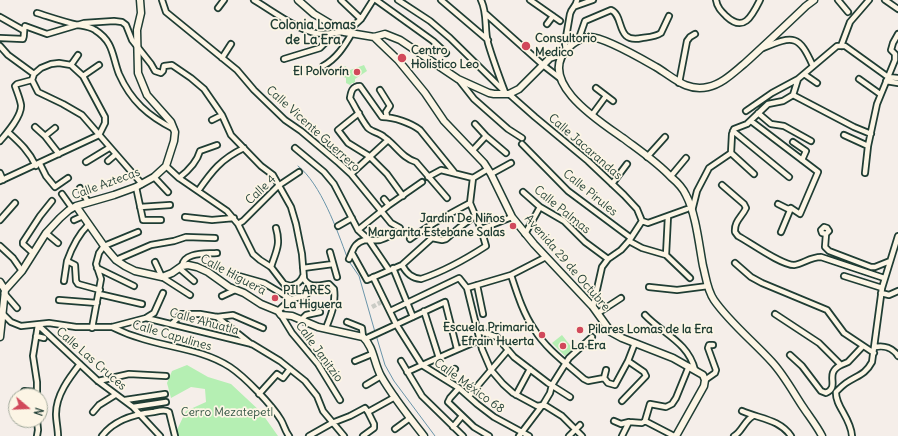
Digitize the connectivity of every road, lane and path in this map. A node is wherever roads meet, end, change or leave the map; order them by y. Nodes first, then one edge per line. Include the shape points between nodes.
1 (140, 0) edge
2 (162, 0) edge
3 (224, 0) edge
4 (254, 0) edge
5 (298, 0) edge
6 (341, 0) edge
7 (374, 0) edge
8 (398, 0) edge
9 (441, 0) edge
10 (481, 0) edge
11 (530, 0) edge
12 (577, 0) edge
13 (593, 0) edge
14 (716, 0) edge
15 (760, 0) edge
16 (814, 0) edge
17 (869, 0) edge
18 (885, 0) edge
19 (841, 1) edge
20 (576, 6) junction
21 (218, 8) dead end
22 (898, 9) edge
23 (848, 12) dead end
24 (37, 13) dead end
25 (486, 14) junction
26 (553, 16) junction
27 (668, 16) dead end
28 (0, 17) edge
29 (361, 19) junction
30 (560, 21) dead end
31 (547, 24) dead end
32 (78, 25) junction
33 (23, 30) junction
34 (348, 32) junction
35 (330, 33) junction
36 (695, 34) dead end
37 (898, 34) edge
38 (374, 37) junction
39 (0, 38) edge
40 (488, 40) junction
41 (578, 41) junction
42 (231, 44) dead end
43 (0, 46) edge
44 (842, 46) junction
45 (138, 48) junction
46 (762, 48) junction
47 (566, 51) junction
48 (446, 53) dead end
49 (78, 55) dead end
50 (562, 56) junction
51 (222, 58) junction
52 (284, 59) dead end
53 (70, 65) junction
54 (99, 65) dead end
55 (543, 65) junction
56 (322, 66) dead end
57 (814, 66) junction
58 (34, 74) junction
59 (804, 74) junction
60 (83, 76) junction
61 (898, 78) edge
62 (458, 79) junction
63 (561, 79) junction
64 (798, 79) junction
65 (859, 79) dead end
66 (887, 79) junction
67 (32, 80) junction
68 (679, 83) junction
69 (817, 83) dead end
70 (898, 83) edge
71 (596, 88) dead end
72 (380, 90) dead end
73 (507, 93) junction
74 (880, 94) junction
75 (793, 95) junction
76 (606, 96) junction
77 (614, 101) dead end
78 (746, 111) dead end
79 (359, 113) junction
80 (758, 113) junction
81 (222, 115) junction
82 (592, 115) junction
83 (387, 117) junction
84 (212, 120) dead end
85 (751, 121) junction
86 (475, 124) dead end
87 (35, 127) dead end
88 (55, 128) dead end
89 (174, 129) junction
90 (733, 131) junction
91 (8, 132) junction
92 (871, 134) junction
93 (99, 135) junction
94 (844, 135) dead end
95 (45, 136) junction
96 (486, 136) junction
97 (666, 138) dead end
98 (388, 140) junction
99 (0, 141) edge
100 (811, 141) dead end
101 (793, 142) dead end
102 (216, 145) dead end
103 (868, 146) junction
104 (109, 148) junction
105 (244, 148) junction
106 (295, 148) dead end
107 (474, 150) junction
108 (506, 153) dead end
109 (731, 153) junction
110 (59, 154) junction
111 (115, 155) junction
112 (369, 156) junction
113 (647, 157) junction
114 (686, 158) dead end
115 (802, 160) junction
116 (108, 161) dead end
117 (86, 162) dead end
118 (511, 164) dead end
119 (628, 164) dead end
120 (38, 165) junction
121 (166, 166) junction
122 (299, 172) dead end
123 (454, 172) junction
124 (490, 172) junction
125 (0, 173) edge
126 (865, 173) dead end
127 (350, 174) junction
128 (754, 174) dead end
129 (671, 176) junction
130 (154, 177) junction
131 (428, 177) junction
132 (789, 177) dead end
133 (68, 178) dead end
134 (179, 178) junction
135 (473, 178) junction
136 (2, 180) edge
137 (422, 182) dead end
138 (612, 184) junction
139 (139, 185) junction
140 (722, 185) dead end
141 (278, 186) junction
142 (80, 188) dead end
143 (198, 191) junction
144 (168, 192) dead end
145 (523, 192) dead end
146 (62, 194) dead end
147 (403, 196) junction
148 (447, 198) dead end
149 (384, 199) dead end
150 (52, 201) dead end
151 (88, 202) junction
152 (15, 203) dead end
153 (470, 203) junction
154 (778, 204) dead end
155 (170, 205) dead end
156 (389, 205) junction
157 (74, 207) junction
158 (140, 207) junction
159 (540, 207) junction
160 (791, 208) junction
161 (689, 210) junction
162 (382, 212) junction
163 (83, 216) junction
164 (475, 216) junction
165 (668, 216) junction
166 (185, 217) dead end
167 (512, 217) junction
168 (234, 218) junction
169 (352, 218) junction
170 (0, 220) edge
171 (74, 220) dead end
172 (162, 220) dead end
173 (642, 220) junction
174 (88, 224) junction
175 (238, 224) junction
176 (338, 226) dead end
177 (276, 228) dead end
178 (481, 229) junction
179 (358, 230) junction
180 (138, 232) dead end
181 (781, 232) dead end
182 (46, 233) junction
183 (525, 234) junction
184 (826, 234) dead end
185 (898, 236) edge
186 (215, 238) dead end
187 (368, 239) junction
188 (410, 239) dead end
189 (630, 240) junction
190 (58, 243) dead end
191 (0, 246) edge
192 (104, 246) junction
193 (330, 252) dead end
194 (352, 253) junction
195 (33, 254) junction
196 (217, 254) dead end
197 (666, 255) junction
198 (546, 256) junction
199 (349, 259) dead end
200 (608, 259) junction
201 (116, 260) junction
202 (67, 261) junction
203 (890, 261) junction
204 (155, 262) dead end
205 (735, 263) dead end
206 (333, 264) junction
207 (402, 266) junction
208 (180, 267) junction
209 (271, 267) junction
210 (97, 268) junction
211 (303, 268) junction
212 (391, 269) junction
213 (22, 271) junction
214 (232, 274) dead end
215 (304, 274) junction
216 (511, 275) junction
217 (844, 276) dead end
218 (162, 277) junction
219 (337, 277) dead end
220 (374, 277) junction
221 (690, 278) dead end
222 (884, 278) junction
223 (64, 281) dead end
224 (194, 281) dead end
225 (0, 282) edge
226 (134, 286) dead end
227 (315, 286) junction
228 (477, 286) junction
229 (708, 286) junction
230 (649, 287) dead end
231 (467, 288) junction
232 (235, 290) junction
233 (882, 290) junction
234 (898, 290) edge
235 (5, 292) junction
236 (100, 292) junction
237 (162, 293) dead end
238 (190, 295) dead end
239 (222, 296) dead end
240 (621, 298) dead end
241 (290, 299) junction
242 (59, 300) dead end
243 (2, 301) edge
244 (408, 302) junction
245 (98, 303) junction
246 (142, 304) dead end
247 (593, 307) junction
248 (17, 308) dead end
249 (390, 311) junction
250 (424, 311) junction
251 (320, 312) dead end
252 (2, 313) junction
253 (279, 313) junction
254 (598, 313) junction
255 (483, 314) dead end
256 (645, 314) dead end
257 (776, 314) dead end
258 (413, 316) junction
259 (217, 317) junction
260 (146, 318) junction
261 (301, 320) junction
262 (347, 322) dead end
263 (172, 324) junction
264 (396, 324) junction
265 (38, 325) junction
266 (112, 327) junction
267 (92, 328) junction
268 (263, 328) dead end
269 (326, 328) junction
270 (478, 331) junction
271 (36, 336) junction
272 (0, 337) edge
273 (592, 337) dead end
274 (44, 338) dead end
275 (364, 338) junction
276 (480, 340) junction
277 (635, 343) junction
278 (252, 344) junction
279 (713, 344) dead end
280 (864, 346) junction
281 (875, 347) junction
282 (457, 349) junction
283 (508, 350) junction
284 (874, 353) junction
285 (372, 354) junction
286 (897, 354) edge
287 (790, 356) dead end
288 (439, 358) junction
289 (355, 361) dead end
290 (401, 361) dead end
291 (628, 361) junction
292 (566, 362) junction
293 (80, 364) junction
294 (422, 365) junction
295 (841, 365) junction
296 (689, 366) junction
297 (290, 369) junction
298 (455, 369) dead end
299 (530, 369) junction
300 (491, 370) junction
301 (606, 370) dead end
302 (695, 370) junction
303 (407, 372) junction
304 (166, 376) dead end
305 (381, 376) junction
306 (604, 378) junction
307 (447, 380) junction
308 (705, 380) junction
309 (98, 381) junction
310 (366, 385) dead end
311 (552, 385) junction
312 (37, 388) edge
313 (459, 388) junction
314 (165, 394) dead end
315 (259, 394) junction
316 (116, 395) junction
317 (469, 396) junction
318 (516, 396) junction
319 (395, 397) junction
320 (570, 397) dead end
321 (124, 400) junction
322 (340, 400) dead end
323 (622, 401) dead end
324 (166, 402) dead end
325 (543, 405) junction
326 (133, 407) junction
327 (742, 411) dead end
328 (93, 412) dead end
329 (368, 412) junction
330 (139, 413) junction
331 (462, 416) junction
332 (753, 416) junction
333 (410, 418) junction
334 (614, 421) dead end
335 (645, 421) junction
336 (629, 422) junction
337 (332, 423) junction
338 (580, 425) dead end
339 (453, 427) junction
340 (394, 428) dead end
341 (575, 430) junction
342 (521, 434) edge
343 (423, 435) edge
344 (58, 436) edge
345 (102, 436) edge
346 (160, 436) edge
347 (175, 436) edge
348 (289, 436) edge
349 (309, 436) edge
350 (344, 436) edge
351 (364, 436) edge
352 (463, 436) edge
353 (489, 436) edge
354 (529, 436) edge
355 (569, 436) edge
356 (582, 436) edge
357 (622, 436) edge
358 (675, 436) edge
359 (734, 436) edge
360 (791, 436) edge
361 (822, 436) edge
362 (852, 436) edge

1 - 45 street
2 - 51 street, Calle Vicente Guerrero via 166,12
3 - 21 street
4 - 35 street via 310,31
5 - 34 street via 314,14
6 - 29 street
7 - 29 street
7 - 48 street
8 - 73 street, Calle Jacarandas via 450,38
9 - 40 street
10 - 25 street
11 - 26 street
12 - 20 street
13 - 20 street
14 - 15 street via 719,9 738,24 752,15
16 - 46 street
17 - 44 street via 850,22
18 - 22 street
19 - 23 street
20 - 47 street via 570,14
24 - 32 street
25 - 40 street
25 - 55 street
26 - 30 street
26 - 31 street
27 - 41 street via 661,33 637,39 626,35 615,12 611,10 585,21
28 - 33 street
29 - 34 street
32 - 33 street via 47,34 25,26
32 - 45 street via 89,22 122,22
32 - 89 street via 95,30 104,37 111,46 120,75 130,95 148,114
33 - 39 street via 23,39
34 - 35 street
34 - 38 street
34 - 56 street via 347,42 332,62
35 - 52 street via 320,48
36 - 68 street via 687,41
37 - 66 street via 891,50 896,57
38 - 62 street via 385,34 392,36
38 - 107 street, Avenida 29 de Octubre via 398,60 444,121
40 - 73 street
41 - 47 street
41 - 68 street via 594,38 614,45 658,68
42 - 51 street
43 - 58 street
44 - 57 street via 837,46
44 - 66 street
45 - 81 street via 155,72 161,73 164,66 172,65 198,83
45 - 89 street via 138,73 142,85
46 - 57 street via 794,40 801,44
46 - 68 street via 717,84 702,88
47 - 50 street
49 - 53 street
50 - 55 street via 553,57
50 - 63 street via 559,67
51 - 127 street, Calle Vicente Guerrero via 237,70 284,120 301,131
53 - 58 street via 51,64
53 - 60 street
54 - 60 street
55 - 63 street
55 - 73 street via 519,89
57 - 59 street
58 - 67 street
59 - 64 street
59 - 69 street
60 - 93 street via 105,117
61 - 66 street
62 - 73 street via 489,93
62 - 189 street, Calle Pirules via 474,99 522,141 568,191
63 - 82 street via 575,101
64 - 75 street
64 - 78 street
65 - 74 street
66 - 70 street
66 - 74 street
67 - 91 street via 15,86 20,112
67 - 93 street via 38,92 82,115
71 - 76 street
72 - 83 street via 390,106 386,112
73 - 138 street, Calle Jacarandas
74 - 92 street
75 - 80 street via 783,101 768,104
75 - 92 street
76 - 77 street
76 - 82 street
79 - 83 street via 350,98 356,86 360,86 379,114
79 - 98 street via 369,129
79 - 112 street via 338,130 348,143
80 - 85 street
80 - 100 street via 771,124 784,126
81 - 84 street
81 - 105 street via 232,135
82 - 113 street
83 - 123 street via 414,125
85 - 90 street
85 - 115 street
86 - 96 street
87 - 95 street
88 - 95 street
89 - 121 street, Calle Aztecas via 174,142
90 - 109 street
90 - 132 street
91 - 99 street
91 - 120 street via 24,146
92 - 103 street
93 - 104 street
93 - 110 street
94 - 103 street
95 - 110 street
96 - 107 street
96 - 108 street
97 - 113 street
98 - 112 street
98 - 131 street via 409,160 416,162
101 - 115 street via 806,151
102 - 134 street via 200,151 196,161
103 - 126 street
104 - 111 street
104 - 117 street
105 - 141 street via 273,175
105 - 143 street via 230,155 216,168
106 - 169 street via 324,172 334,184
107 - 124 street, Avenida 29 de Octubre
109 - 128 street
109 - 161 street via 709,168 697,191 694,208
110 - 120 street
111 - 116 street
111 - 139 street
112 - 127 street
112 - 147 street via 387,174
113 - 129 street
114 - 129 street
115 - 160 street via 818,172 800,214
118 - 124 street
119 - 138 street
120 - 133 street via 55,187
120 - 136 street
121 - 130 street, Calle Aztecas
121 - 134 street
122 - 141 street, Calle 4
123 - 131 street via 441,170
123 - 135 street
124 - 135 street
124 - 167 street, Avenida 29 de Octubre
125 - 136 street
127 - 162 street, Calle Vicente Guerrero
129 - 161 street via 685,193
130 - 139 street, Calle Aztecas
130 - 144 street
131 - 148 street
134 - 143 street
135 - 153 street
137 - 147 street
138 - 173 street, Calle Jacarandas via 637,209
139 - 151 street, Calle Aztecas
139 - 158 street
140 - 222 street via 745,206 735,226 735,232 777,259 797,265 808,259 821,257
141 - 175 street, Calle 4
141 - 211 street via 291,207
142 - 151 street
143 - 168 street
145 - 159 street, Calle Palmas
146 - 157 street
147 - 156 street
149 - 156 street
150 - 195 street via 23,242
151 - 157 street, Calle Aztecas
152 - 170 street
153 - 164 street
153 - 188 street via 432,223
154 - 160 street
155 - 158 street
156 - 162 street
157 - 163 street
157 - 182 street, Calle Aztecas
158 - 172 street via 143,220
159 - 183 street
159 - 200 street, Calle Palmas via 564,221 585,242
160 - 181 street
161 - 165 street
161 - 229 street
162 - 179 street
162 - 187 street, Calle Vicente Guerrero via 400,230 384,239
163 - 171 street
163 - 174 street
164 - 178 street
164 - 207 street via 446,239 432,238
165 - 173 street via 648,222
165 - 197 street
166 - 168 street via 212,220
167 - 178 street
167 - 183 street, Avenida 29 de Octubre
168 - 175 street
169 - 176 street
169 - 179 street
173 - 189 street
174 - 192 street
174 - 202 street
175 - 209 street via 253,254
177 - 209 street via 279,238
178 - 207 street via 486,244 463,261 421,279 409,275
179 - 187 street
180 - 192 street
182 - 190 street
182 - 195 street, Calle Aztecas
183 - 198 street, Avenida 29 de Octubre
184 - 203 street via 825,247 828,251 871,267
185 - 203 street
186 - 201 street via 186,237 150,245
187 - 194 street via 356,245
187 - 212 street
189 - 197 street, Calle Pirules via 642,248
189 - 200 street
191 - 213 street
192 - 201 street
192 - 210 street via 98,258
193 - 206 street
194 - 199 street
194 - 220 street via 367,280
195 - 213 street, Calle Aztecas
196 - 208 street via 191,256 182,262
197 - 221 street
198 - 216 street
198 - 247 street, Avenida 29 de Octubre
200 - 247 street via 602,267
201 - 218 street via 135,271
202 - 223 street
202 - 236 street via 75,265 78,284
203 - 222 street
204 - 218 street
205 - 280 street via 762,283 827,310 844,333
206 - 211 street
206 - 219 street
207 - 212 street
208 - 218 street
208 - 224 street
208 - 232 street, Calle Higuera via 197,267
209 - 215 street via 284,284 291,286 300,282
210 - 226 street
210 - 236 street via 101,278
211 - 215 street
212 - 220 street
212 - 244 street
213 - 235 street, Calle Aztecas
214 - 241 street via 264,283
215 - 227 street via 306,283
216 - 228 street
216 - 292 street via 520,303 534,330
217 - 233 street
218 - 238 street
220 - 249 street, Calle México 68
222 - 233 street
225 - 235 street
227 - 241 street via 305,296
227 - 269 street via 329,284 334,289 334,307
228 - 231 street
228 - 255 street
229 - 230 street via 677,290
229 - 361 street via 713,299 723,311 773,363
231 - 244 street via 459,278
231 - 270 street
232 - 239 street
232 - 253 street, Calle Higuera
233 - 234 street via 889,295
233 - 281 street
235 - 243 street
235 - 248 street
236 - 245 street
236 - 246 street
237 - 260 street via 154,313
240 - 254 street
241 - 253 street
242 - 245 street
243 - 252 street
244 - 249 street
244 - 258 street
245 - 267 street
247 - 254 street, Avenida 29 de Octubre
249 - 264 street, Calle México 68
250 - 258 street
250 - 282 street via 444,302
250 - 288 street
251 - 261 street via 306,315
252 - 265 street, Calle Las Cruces via 17,325
252 - 272 street
253 - 261 street, Calle Higuera
253 - 322 street, Calle Janitzio via 318,364
254 - 277 street, Avenida 29 de Octubre via 611,332
256 - 302 street via 685,348
257 - 295 street via 820,343
258 - 264 street
259 - 263 street via 182,314
259 - 268 street via 233,315
259 - 278 street
260 - 263 street, Calle Ahuatla
260 - 266 street, Calle Ahuatla
261 - 269 street, Calle Higuera
262 - 275 street via 362,328
263 - 278 street, Calle Ahuatla
264 - 275 street
264 - 294 street, Calle México 68
265 - 267 street, Calle Ahuatla via 48,323
265 - 271 street
265 - 293 street, Calle Las Cruces
266 - 267 street, Calle Ahuatla
266 - 315 street, Calle Capulines via 133,336 185,349 219,361
269 - 275 street, Calle Higuera
270 - 276 street
270 - 283 street via 497,336
271 - 274 street
271 - 312 street via 33,356
273 - 292 street
275 - 285 street
276 - 282 street
276 - 300 street
277 - 291 street
277 - 296 street, Avenida 29 de Octubre
278 - 297 street, Calle Ahuatla
279 - 308 street via 709,344 708,348 716,370
280 - 284 street
280 - 295 street via 848,362
281 - 284 street
281 - 286 street via 887,347
282 - 288 street
283 - 299 street
283 - 300 street
284 - 362 street via 868,369 836,392 836,397 849,421
285 - 289 street
285 - 305 street
287 - 295 street via 802,366 821,391 826,393 833,386 835,368
288 - 294 street
290 - 303 street
291 - 306 street via 615,385 608,383
291 - 323 street via 646,376
292 - 306 street via 588,381
292 - 311 street
293 - 309 street, Calle Las Cruces
293 - 344 street via 65,385 57,403
294 - 303 street
294 - 307 street, Calle México 68
296 - 302 street, Avenida 29 de Octubre
296 - 335 street via 672,404 666,407 650,404
297 - 315 street via 283,378 277,374
297 - 337 street, Calle Ahuatla via 312,388
298 - 307 street
299 - 311 street
299 - 318 street
300 - 317 street
300 - 318 street
301 - 306 street
302 - 308 street, Avenida 29 de Octubre via 703,375
303 - 339 street via 422,396
304 - 309 street via 129,374
305 - 310 street
305 - 319 street
307 - 313 street, Calle México 68
308 - 358 street via 701,392
309 - 316 street, Calle Las Cruces
311 - 320 street
311 - 325 street
313 - 317 street, Calle México 68
313 - 331 street via 448,402
314 - 321 street
315 - 348 street, Calle Capulines via 281,420
316 - 321 street, Calle Las Cruces
316 - 328 street via 99,405
317 - 342 street, Calle México 68 via 494,417
318 - 325 street via 537,406
319 - 329 street
319 - 333 street
321 - 326 street, Calle Las Cruces
324 - 326 street
325 - 341 street via 562,416
325 - 342 street
326 - 330 street, Calle Las Cruces
327 - 332 street
329 - 337 street via 365,408
329 - 351 street via 374,428
330 - 345 street via 128,417
330 - 346 street, Calle Las Cruces
330 - 347 street via 168,410
331 - 339 street
331 - 353 street
332 - 359 street
332 - 360 street via 781,425
333 - 340 street
333 - 343 street
334 - 336 street via 621,424
335 - 336 street
335 - 358 street
336 - 357 street
337 - 349 street
337 - 350 street, Calle Ahuatla
338 - 341 street
339 - 352 street
341 - 355 street
341 - 356 street
342 - 354 street, Calle México 68

